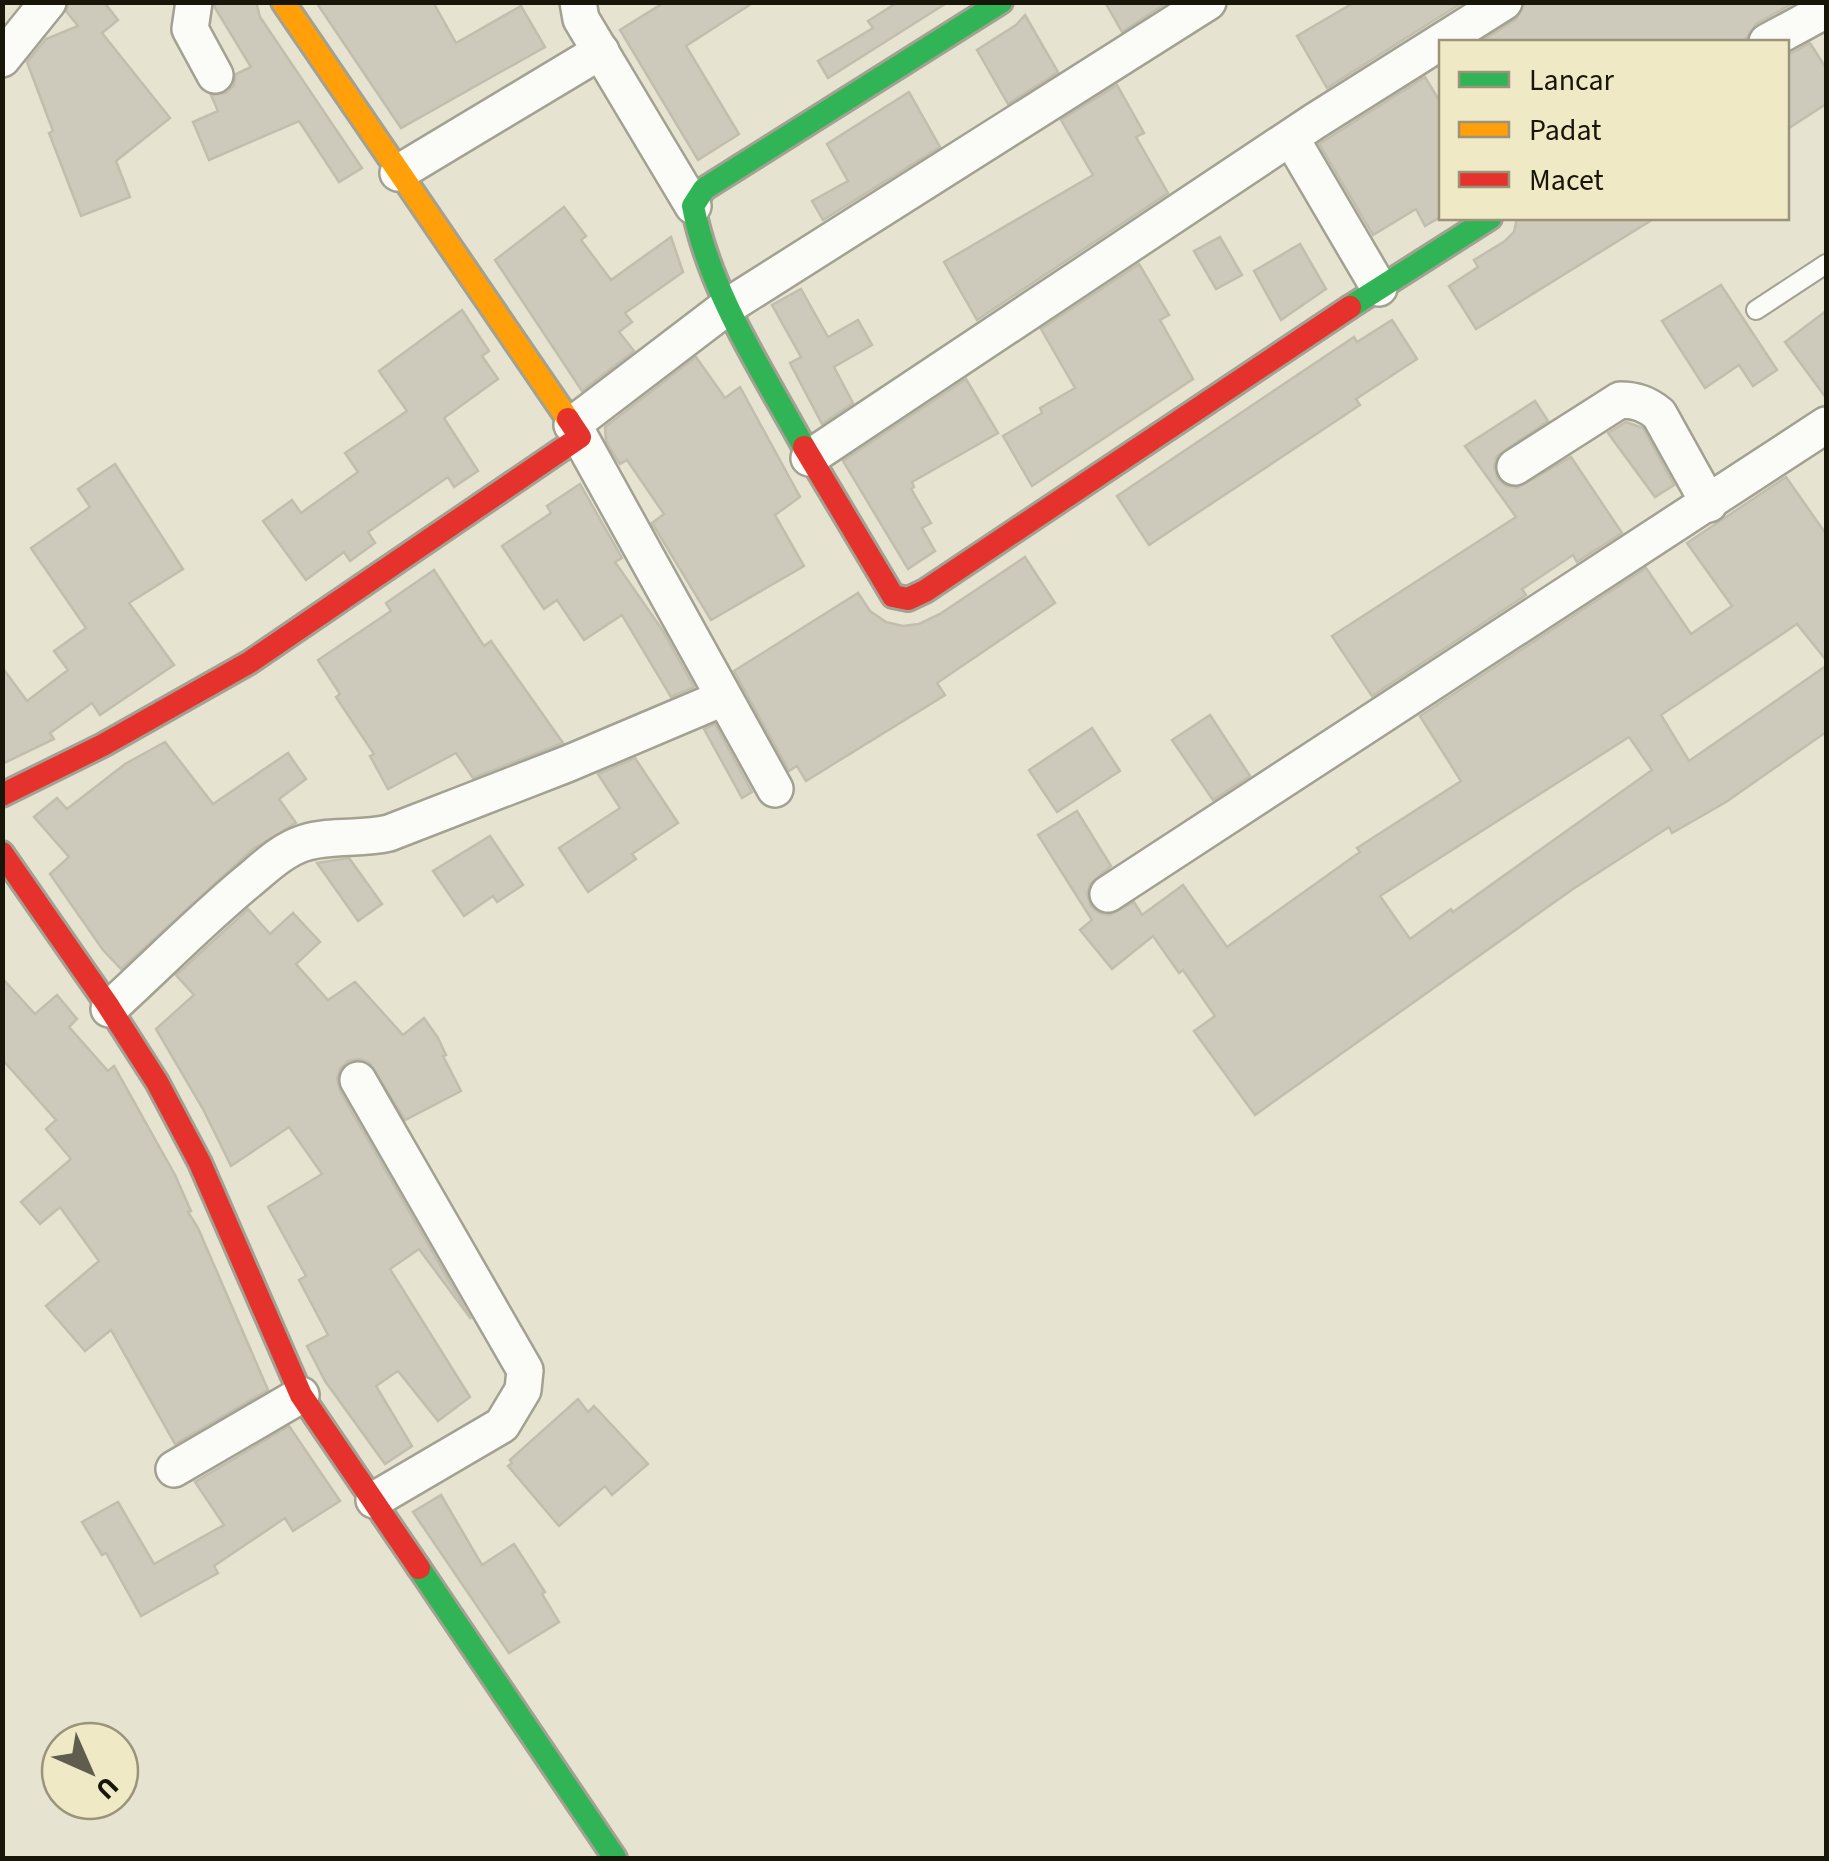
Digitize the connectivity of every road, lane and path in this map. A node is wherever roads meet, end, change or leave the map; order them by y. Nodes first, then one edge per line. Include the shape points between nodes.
1 (48, 2) edge
2 (194, 2) edge
3 (284, 2) edge
4 (578, 2) edge
5 (1001, 2) edge
6 (1208, 2) edge
7 (1504, 2) edge
8 (1826, 10) edge
9 (1444, 40) edge
10 (1771, 40) edge
11 (1439, 43) edge
12 (601, 51) junction
13 (5, 55) edge
14 (215, 74) dead end
15 (1302, 130) junction
16 (398, 172) junction
17 (693, 206) junction
18 (1487, 220) edge
19 (1826, 264) edge
20 (1389, 281) junction
21 (728, 306) junction
22 (1756, 310) dead end
23 (1826, 425) edge
24 (576, 431) junction
25 (809, 458) junction
26 (1515, 467) dead end
27 (1708, 504) junction
28 (723, 698) junction
29 (775, 788) dead end
30 (2, 795) edge
31 (2, 853) edge
32 (1108, 894) dead end
33 (109, 1009) junction
34 (358, 1080) dead end
35 (300, 1394) junction
36 (174, 1469) dead end
37 (374, 1500) junction
38 (615, 1858) edge

1 - 13 street
2 - 14 street via 190,29
3 - 16 street
4 - 12 street
5 - 17 street via 704,189
6 - 21 street
7 - 9 street
8 - 10 street
11 - 15 street
12 - 16 street
12 - 17 street
15 - 20 street
15 - 25 street
16 - 24 street
17 - 21 street
18 - 20 street
19 - 22 lane
20 - 25 street via 908,598 893,596
21 - 24 street
21 - 25 street
23 - 27 street
24 - 28 street
24 - 30 street via 282,642 104,745
26 - 27 street via 1620,400 1632,400 1659,414
27 - 32 street
28 - 29 street
28 - 33 street via 376,836 328,838 284,852
31 - 33 street
33 - 35 street via 200,1163
34 - 37 street via 525,1370 523,1390 502,1425
35 - 36 street
35 - 37 street
37 - 38 street

